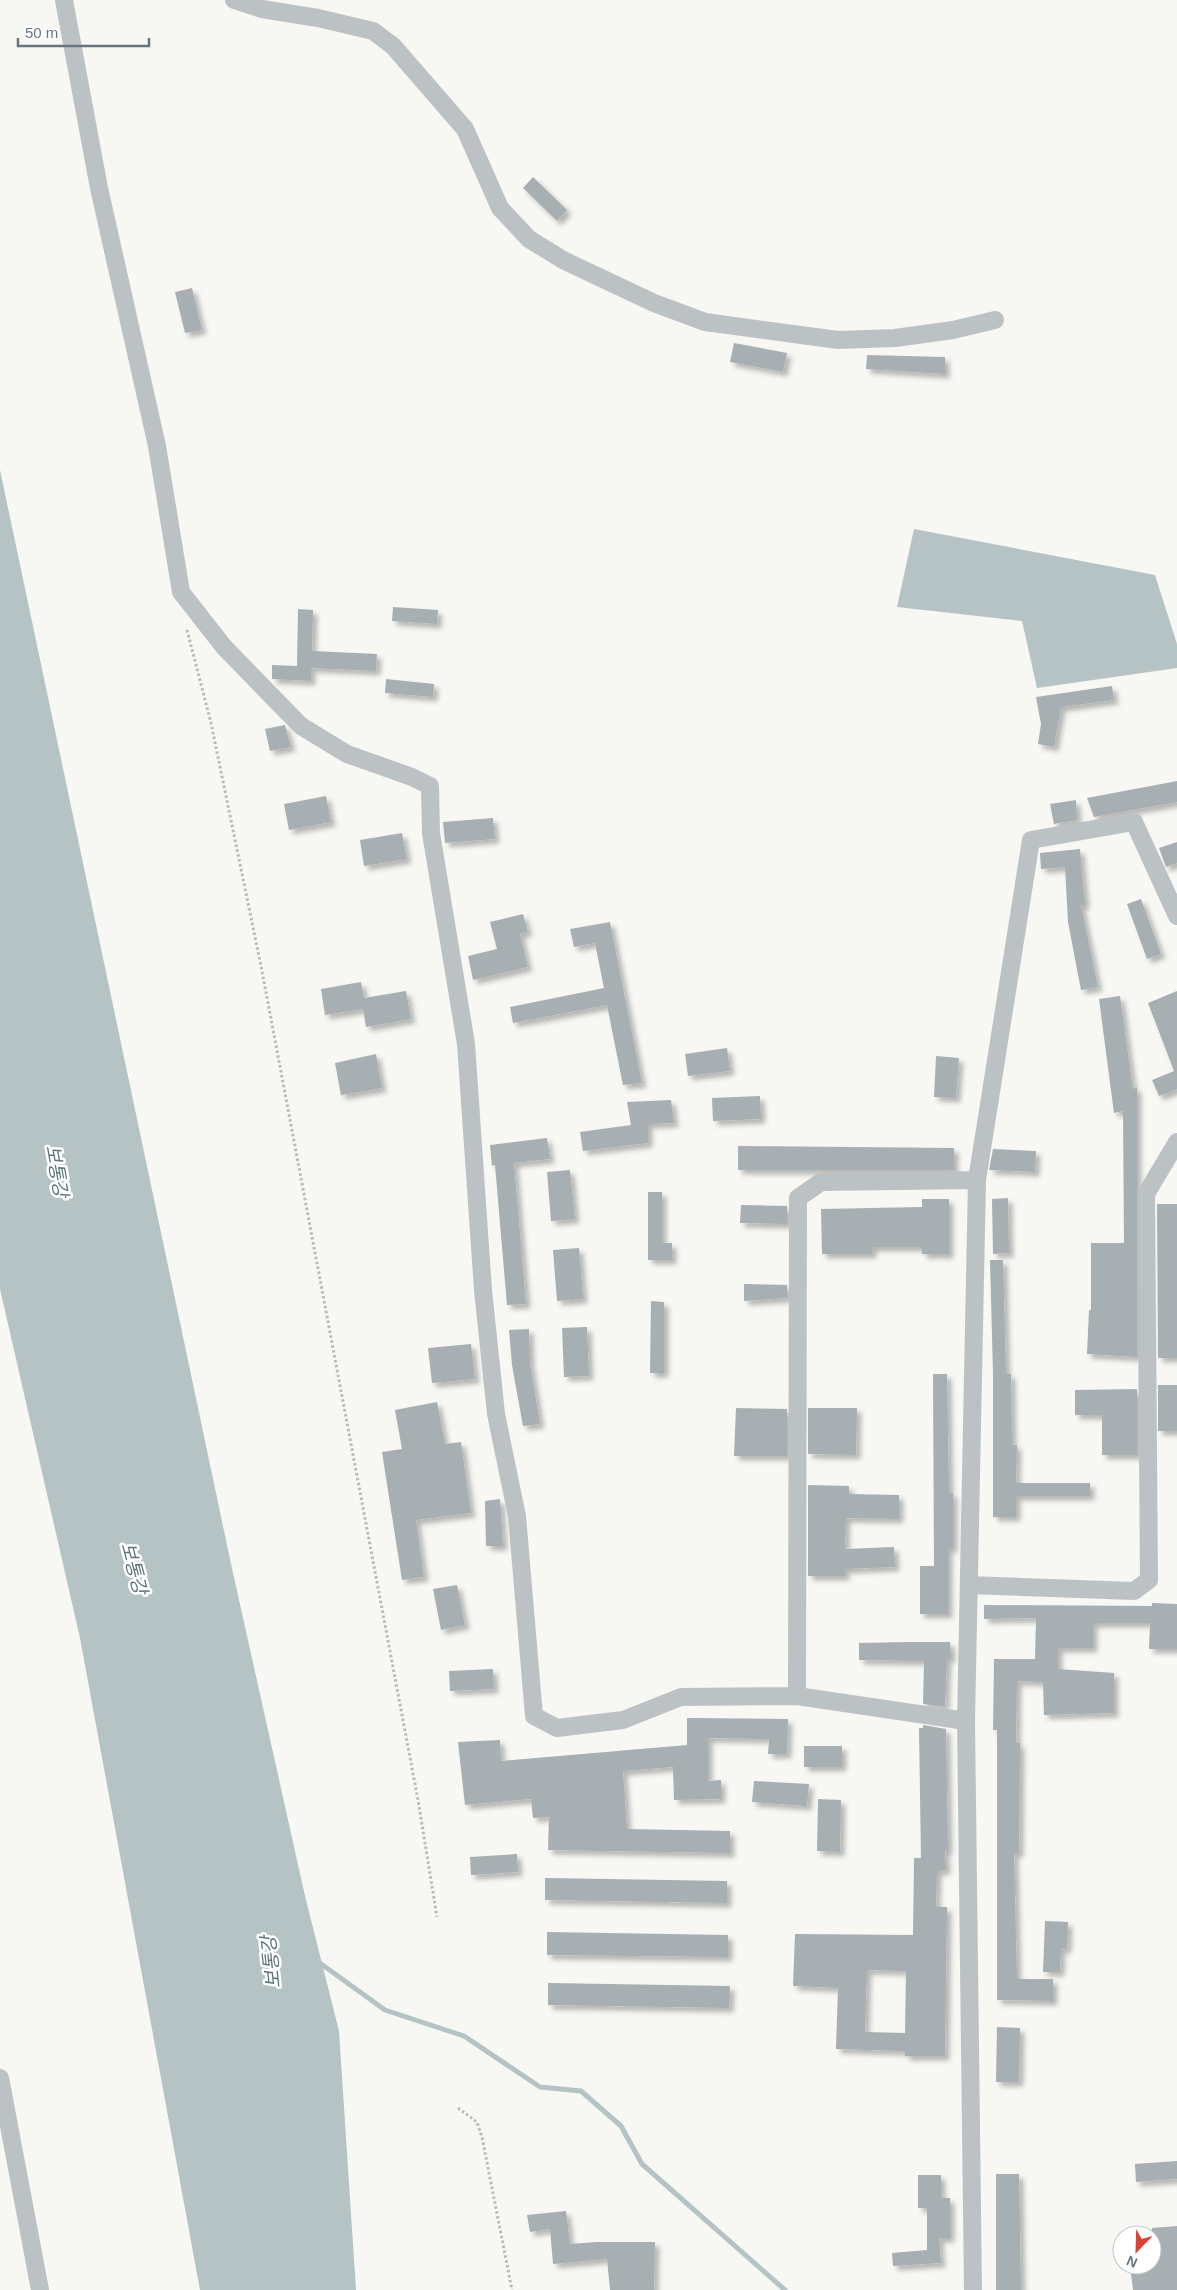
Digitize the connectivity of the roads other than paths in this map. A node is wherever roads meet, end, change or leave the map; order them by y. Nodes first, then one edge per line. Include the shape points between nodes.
1 (64, 0) edge
2 (234, 0) edge
3 (996, 320) dead end
4 (1177, 916) edge
5 (1177, 1142) edge
6 (977, 1180) junction
7 (969, 1585) junction
8 (797, 1696) junction
9 (966, 1721) junction
10 (0, 2078) edge
11 (40, 2290) edge
12 (974, 2290) edge

1 - 8 street via 99,188 157,446 181,592 224,646 301,726 347,754 430,786 431,833 466,1044 483,1290 496,1414 517,1516 534,1716 557,1728 623,1720 681,1697
2 - 3 street via 262,9 372,31 393,46 465,129 500,208 529,239 563,260 654,302 705,322 838,340 895,338
4 - 6 street via 1134,822 1031,840
5 - 7 street via 1146,1194 1149,1580 1134,1591
6 - 7 street
6 - 8 street via 821,1182 798,1198
7 - 9 street
8 - 9 street
9 - 12 street
10 - 11 street

